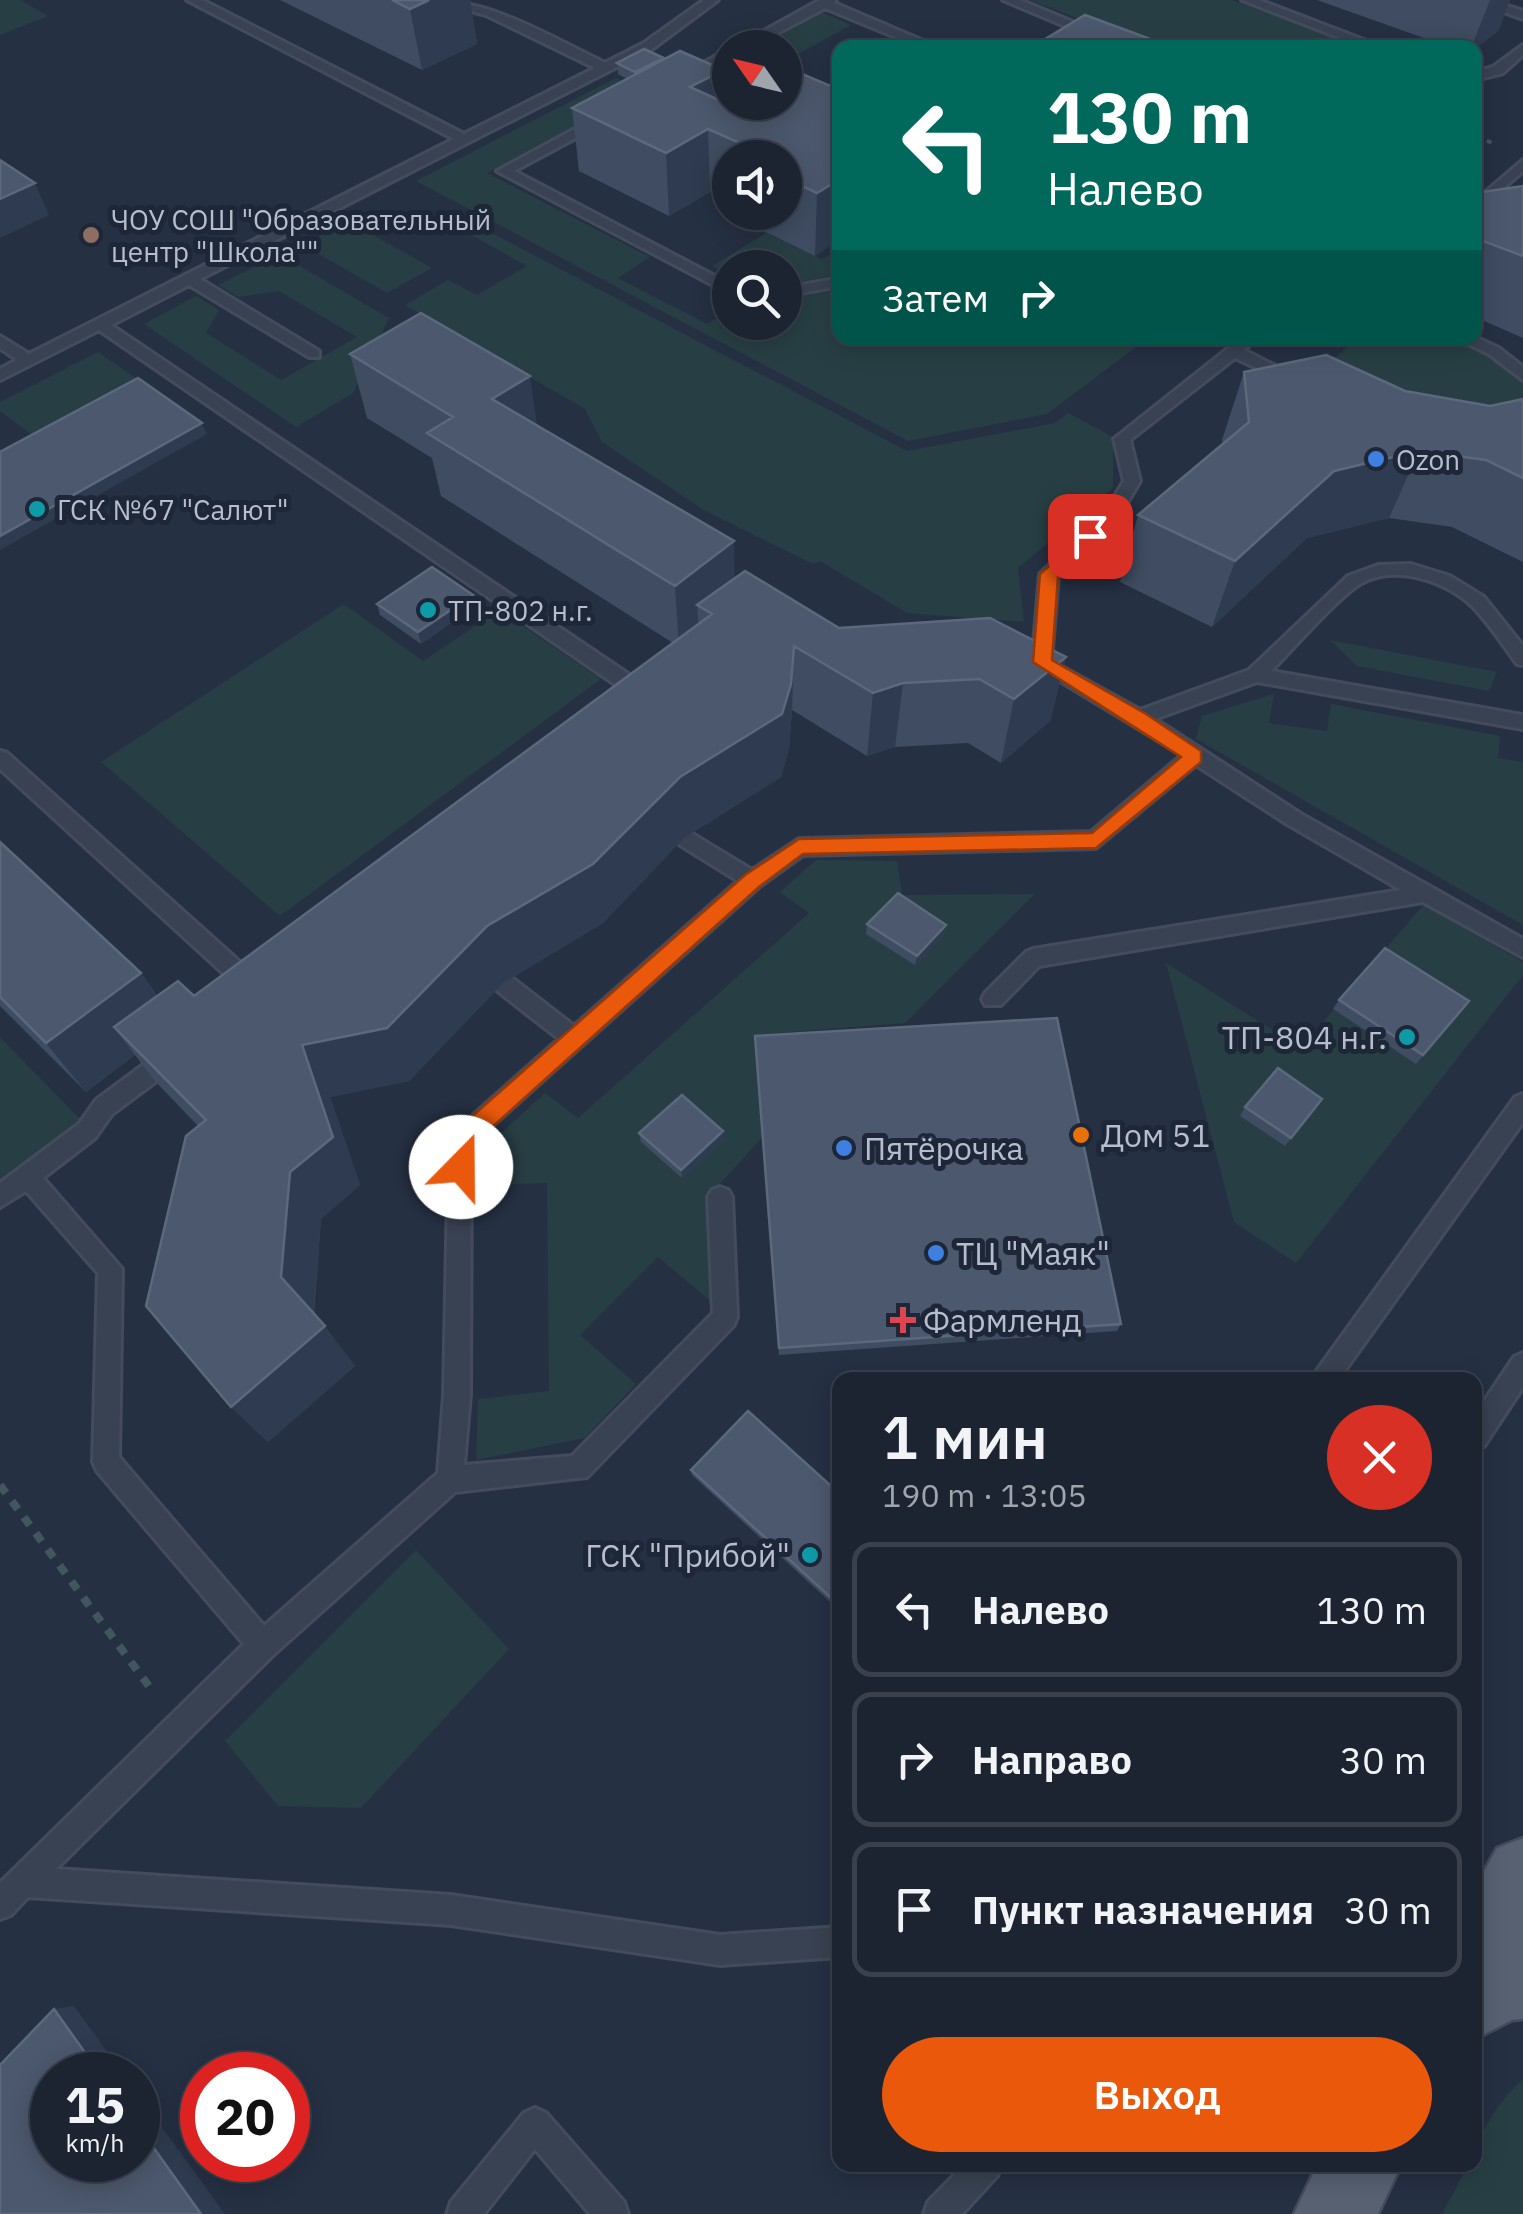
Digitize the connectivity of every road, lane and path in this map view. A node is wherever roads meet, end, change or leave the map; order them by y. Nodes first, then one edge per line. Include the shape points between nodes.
1 (193, 0) edge
2 (434, 0) edge
3 (712, 0) edge
4 (1009, 0) edge
5 (1248, 0) edge
6 (1477, 0) edge
7 (827, 1) edge
8 (1523, 16) edge
9 (773, 30) edge
10 (916, 40) edge
11 (1109, 40) edge
12 (1357, 40) edge
13 (1523, 49) edge
14 (712, 62) edge
15 (605, 68) junction
16 (687, 75) edge
17 (1482, 75) edge
18 (623, 109) edge
19 (1482, 138) edge
20 (464, 139) junction
21 (1494, 144) dead end
22 (1523, 164) edge
23 (1482, 202) edge
24 (189, 278) junction
25 (712, 281) edge
26 (832, 283) edge
27 (802, 289) edge
28 (100, 324) junction
29 (0, 341) edge
30 (1240, 345) edge
31 (1480, 345) edge
32 (1233, 350) junction
33 (314, 354) dead end
34 (28, 361) junction
35 (0, 375) edge
36 (1523, 376) edge
37 (1302, 382) edge
38 (1010, 654) edge
39 (1523, 659) edge
40 (1042, 662) junction
41 (1256, 675) junction
42 (638, 708) edge
43 (1140, 718) junction
44 (1523, 722) edge
45 (1194, 756) junction
46 (0, 758) edge
47 (684, 838) edge
48 (752, 880) junction
49 (1424, 894) junction
50 (1523, 950) edge
51 (503, 983) edge
52 (258, 992) edge
53 (993, 999) dead end
54 (572, 1038) junction
55 (181, 1050) edge
56 (1523, 1104) edge
57 (28, 1177) junction
58 (0, 1197) edge
59 (720, 1197) dead end
60 (1523, 1365) edge
61 (1329, 1372) edge
62 (1482, 1426) edge
63 (450, 1478) junction
64 (0, 1485) edge
65 (263, 1646) junction
66 (181, 1730) junction
67 (1523, 1874) edge
68 (11, 1893) edge
69 (832, 1943) edge
70 (1482, 1947) edge
71 (1523, 1980) edge
72 (1482, 1996) edge
73 (979, 2172) edge
74 (1358, 2172) edge
75 (463, 2214) edge
76 (612, 2214) edge
77 (940, 2214) edge
78 (1334, 2214) edge

1 - 20 lane
2 - 15 lane via 490,12
3 - 15 lane via 647,53
4 - 11 lane
5 - 12 lane
6 - 8 lane
7 - 9 lane
7 - 10 lane
13 - 17 lane via 1505,73
14 - 16 lane
15 - 20 lane
18 - 25 lane via 504,172
19 - 21 path
20 - 24 lane
22 - 23 lane
24 - 28 lane
24 - 33 lane
26 - 27 lane
28 - 34 lane
28 - 42 lane via 200,401 651,699
29 - 34 lane
30 - 32 lane
31 - 36 lane
32 - 37 lane
32 - 40 lane via 1122,438 1132,480 1110,516 1049,574
34 - 35 lane
38 - 40 lane
39 - 41 lane via 1478,601 1444,580 1404,568 1354,580
40 - 43 lane
41 - 43 lane
41 - 44 lane
43 - 45 lane
45 - 48 lane via 1096,840 799,847
45 - 49 lane
46 - 52 lane
47 - 48 lane
48 - 54 lane
49 - 50 lane
49 - 53 lane via 1033,958
51 - 54 lane
54 - 63 lane via 460,1141
55 - 57 lane
56 - 61 lane
57 - 58 lane
57 - 65 lane via 110,1270 106,1462
59 - 63 lane via 725,1317 652,1394 578,1468
60 - 62 lane
63 - 65 lane
64 - 66 path
65 - 66 lane
66 - 68 lane
67 - 70 main road
68 - 69 lane via 452,1910 720,1950
71 - 72 main road via 1498,1984
73 - 77 lane
74 - 78 main road
75 - 76 lane via 536,2124

